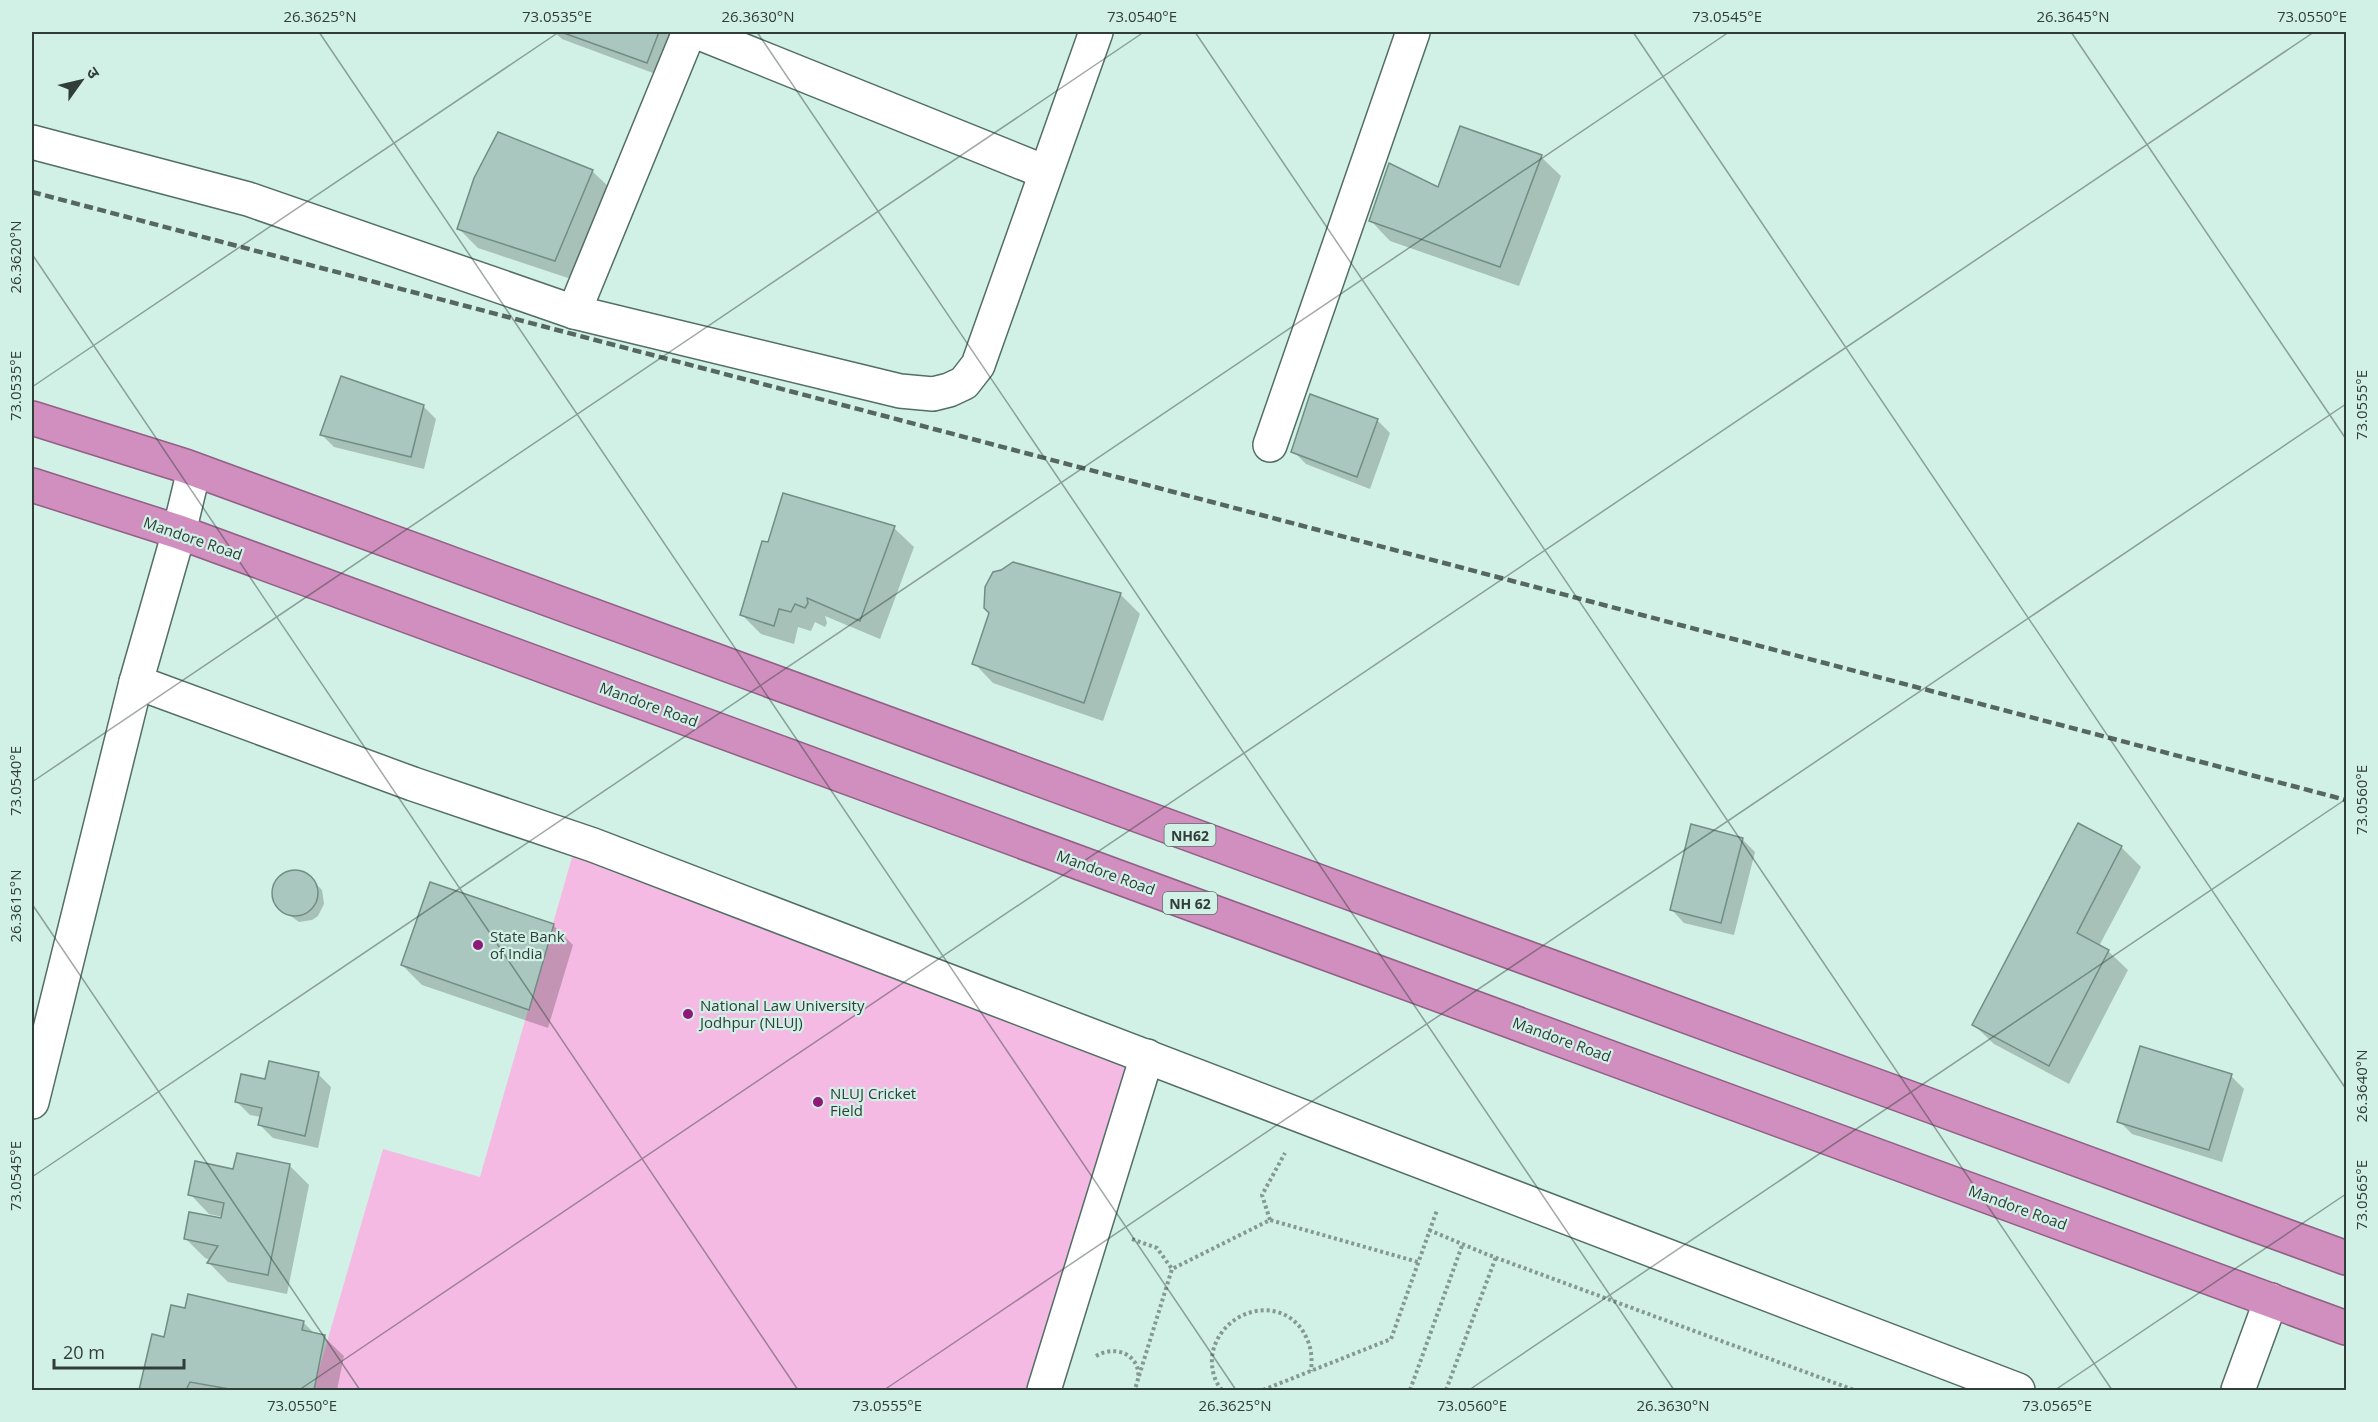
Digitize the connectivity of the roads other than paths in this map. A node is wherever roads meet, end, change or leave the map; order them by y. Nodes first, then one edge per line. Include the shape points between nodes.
1 (690, 32) edge
2 (697, 32) edge
3 (1096, 32) edge
4 (1413, 32) edge
5 (32, 142) edge
6 (1045, 172) junction
7 (574, 312) junction
8 (32, 418) edge
9 (1270, 445) dead end
10 (194, 470) junction
11 (32, 485) edge
12 (179, 532) junction
13 (136, 682) junction
14 (1147, 1056) junction
15 (32, 1102) edge
16 (2346, 1258) edge
17 (2271, 1300) junction
18 (2346, 1328) edge
19 (1044, 1390) edge
20 (2018, 1390) edge
21 (2238, 1390) edge

1 - 7 street
2 - 6 street
3 - 6 street
4 - 9 street
5 - 7 street via 248,199
6 - 7 street via 978,365 964,383 941,392 900,391
8 - 10 highway, NH62
10 - 12 street
10 - 16 highway, NH62
11 - 12 highway, Mandore Road / NH 62
12 - 13 street
12 - 17 highway, Mandore Road / NH 62
13 - 14 street via 593,845
13 - 15 street
14 - 19 street
14 - 20 street
17 - 18 highway, Mandore Road / NH 62
17 - 21 street

